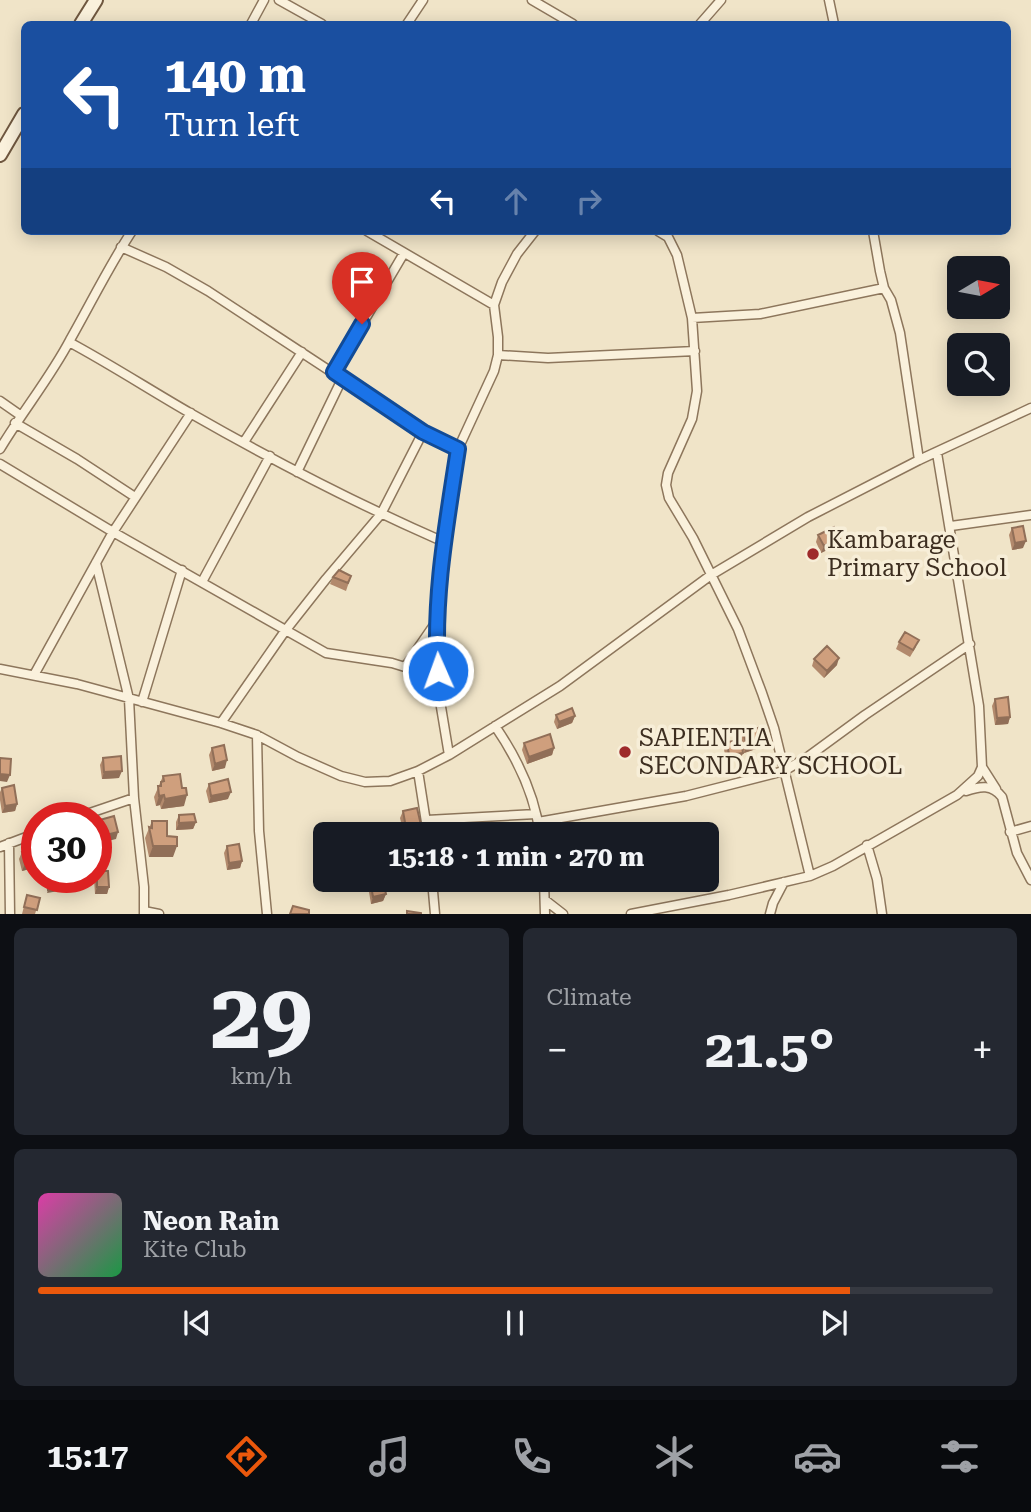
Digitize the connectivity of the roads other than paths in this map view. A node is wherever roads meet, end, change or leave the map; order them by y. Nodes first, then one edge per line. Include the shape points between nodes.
1 (96, 0) edge
2 (264, 0) edge
3 (279, 0) edge
4 (423, 0) edge
5 (533, 0) edge
6 (722, 0) edge
7 (829, 0) edge
8 (83, 21) edge
9 (253, 21) edge
10 (317, 21) edge
11 (409, 21) edge
12 (565, 21) edge
13 (703, 21) edge
14 (833, 21) edge
15 (21, 119) edge
16 (0, 155) edge
17 (129, 235) edge
18 (373, 235) edge
19 (532, 235) edge
20 (665, 235) edge
21 (874, 235) edge
22 (121, 247) junction
23 (404, 253) junction
24 (884, 288) junction
25 (494, 306) junction
26 (691, 318) junction
27 (69, 342) junction
28 (695, 351) junction
29 (302, 352) junction
30 (498, 355) junction
31 (334, 372) junction
32 (343, 377) junction
33 (0, 401) edge
34 (1031, 408) edge
35 (191, 413) junction
36 (18, 419) junction
37 (423, 432) junction
38 (244, 442) junction
39 (0, 449) edge
40 (458, 449) junction
41 (937, 453) junction
42 (270, 456) junction
43 (919, 460) junction
44 (0, 464) edge
45 (297, 472) junction
46 (135, 498) junction
47 (382, 514) junction
48 (1031, 515) edge
49 (951, 526) junction
50 (113, 532) junction
51 (444, 542) junction
52 (96, 563) junction
53 (182, 570) junction
54 (711, 575) junction
55 (202, 582) junction
56 (436, 622) junction
57 (285, 631) junction
58 (970, 645) junction
59 (405, 667) junction
60 (0, 669) edge
61 (34, 675) junction
62 (438, 689) junction
63 (129, 699) junction
64 (142, 702) junction
65 (221, 723) junction
66 (495, 726) junction
67 (257, 735) junction
68 (449, 755) junction
69 (982, 767) junction
70 (418, 771) junction
71 (784, 771) junction
72 (996, 789) junction
73 (957, 795) junction
74 (134, 798) junction
75 (112, 805) edge
76 (537, 818) junction
77 (426, 820) joint
78 (538, 822) edge
79 (1031, 826) edge
80 (1010, 832) junction
81 (21, 839) edge
82 (4, 845) edge
83 (867, 845) junction
84 (810, 876) junction
85 (1031, 880) edge
86 (784, 882) junction
87 (433, 892) edge
88 (545, 892) edge
89 (545, 900) junction
90 (144, 912) edge
91 (10, 914) edge
92 (159, 914) edge
93 (267, 914) edge
94 (435, 914) edge
95 (545, 914) edge
96 (563, 914) edge
97 (631, 914) edge
98 (770, 914) edge
99 (882, 914) edge

1 - 8 street
2 - 9 street
3 - 10 street
4 - 11 street
5 - 12 street
6 - 13 street
7 - 14 street
15 - 16 street
17 - 22 street
18 - 23 street
19 - 25 street via 510,265
20 - 26 street via 677,255
21 - 24 street
22 - 27 street
22 - 29 street via 166,267
23 - 25 street
23 - 31 street
24 - 26 street via 760,314
24 - 43 street via 900,333
25 - 30 street
26 - 28 street
27 - 35 street
27 - 36 street
28 - 30 street via 548,358
28 - 54 street via 696,404 666,485
29 - 31 street
29 - 38 street
30 - 40 street
31 - 32 street
32 - 37 street
32 - 45 street
33 - 36 street
34 - 41 street
35 - 38 street
35 - 46 street
36 - 39 street
36 - 46 street
37 - 40 street
37 - 47 street
38 - 42 street
40 - 51 street
41 - 43 street
41 - 49 street
42 - 45 street
42 - 55 street
43 - 54 street via 808,517
44 - 50 street
45 - 47 street
46 - 50 street
47 - 51 street
47 - 57 street
48 - 49 street
49 - 58 street
50 - 52 street
50 - 53 street
51 - 56 street
52 - 61 street
52 - 63 street
53 - 55 street
53 - 64 street
54 - 66 street via 570,678
54 - 71 street via 762,693
55 - 57 street
56 - 59 street
56 - 62 street
57 - 59 street via 326,653
57 - 65 street
58 - 69 street
58 - 71 street
59 - 62 street
60 - 61 street
61 - 63 street
62 - 68 street
63 - 64 street
63 - 74 street
64 - 65 street
65 - 67 street
66 - 68 street
66 - 76 street via 513,751
67 - 70 street via 341,776 365,782 390,781
67 - 93 street
68 - 70 street
69 - 72 street
69 - 73 street
70 - 77 street
71 - 76 street via 686,796
71 - 84 street
72 - 73 street via 975,788
72 - 80 street via 1005,804
73 - 83 street
74 - 75 street
74 - 90 street
76 - 77 street
76 - 78 street
79 - 80 street
80 - 85 street
81 - 82 street
82 - 91 street
83 - 84 street
83 - 99 street
84 - 86 street
86 - 97 street
86 - 98 street
87 - 94 street
88 - 89 street
89 - 95 street
89 - 96 street
90 - 92 street

